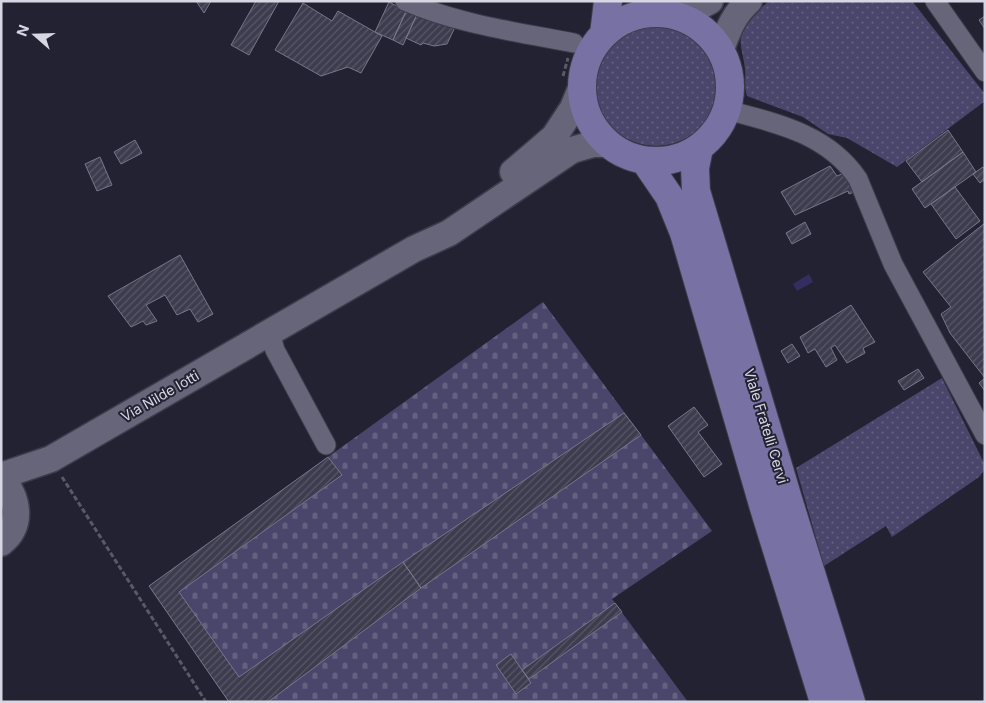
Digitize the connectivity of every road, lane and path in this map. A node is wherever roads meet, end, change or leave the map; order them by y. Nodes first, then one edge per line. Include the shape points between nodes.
1 (405, 1) edge
2 (608, 1) edge
3 (710, 1) edge
4 (934, 1) edge
5 (745, 4) edge
6 (662, 10) edge
7 (604, 34) junction
8 (574, 43) joint
9 (721, 49) junction
10 (985, 72) edge
11 (572, 84) junction
12 (727, 110) junction
13 (608, 144) junction
14 (699, 148) junction
15 (645, 161) junction
16 (414, 250) junction
17 (270, 334) junction
18 (985, 435) edge
19 (326, 445) dead end
20 (54, 465) junction
21 (1, 477) edge
22 (15, 500) junction
23 (1, 543) edge
24 (206, 702) edge
25 (824, 702) edge
26 (851, 702) edge

1 - 8 street via 427,10
2 - 7 main road
3 - 6 street
4 - 10 street
5 - 9 street via 732,21
6 - 7 main road via 628,18
6 - 9 main road via 704,29
7 - 11 main road
8 - 11 path via 565,66
9 - 12 main road via 730,79
11 - 13 main road via 583,99 592,124
11 - 16 street via 573,108 554,137
12 - 14 main road via 721,125
12 - 18 street via 798,130 851,168 893,264
13 - 15 main road
13 - 16 street via 572,150 449,233
14 - 15 main road via 673,160
14 - 26 main road, Viale Fratelli Cervi via 695,168 696,191
15 - 25 main road, Viale Fratelli Cervi via 669,196 684,233
16 - 17 street, Via Nilde Iotti
17 - 19 street via 275,350
17 - 20 street, Via Nilde Iotti
20 - 21 street
20 - 22 street
20 - 24 path
21 - 22 street
22 - 23 street via 16,515 12,528

